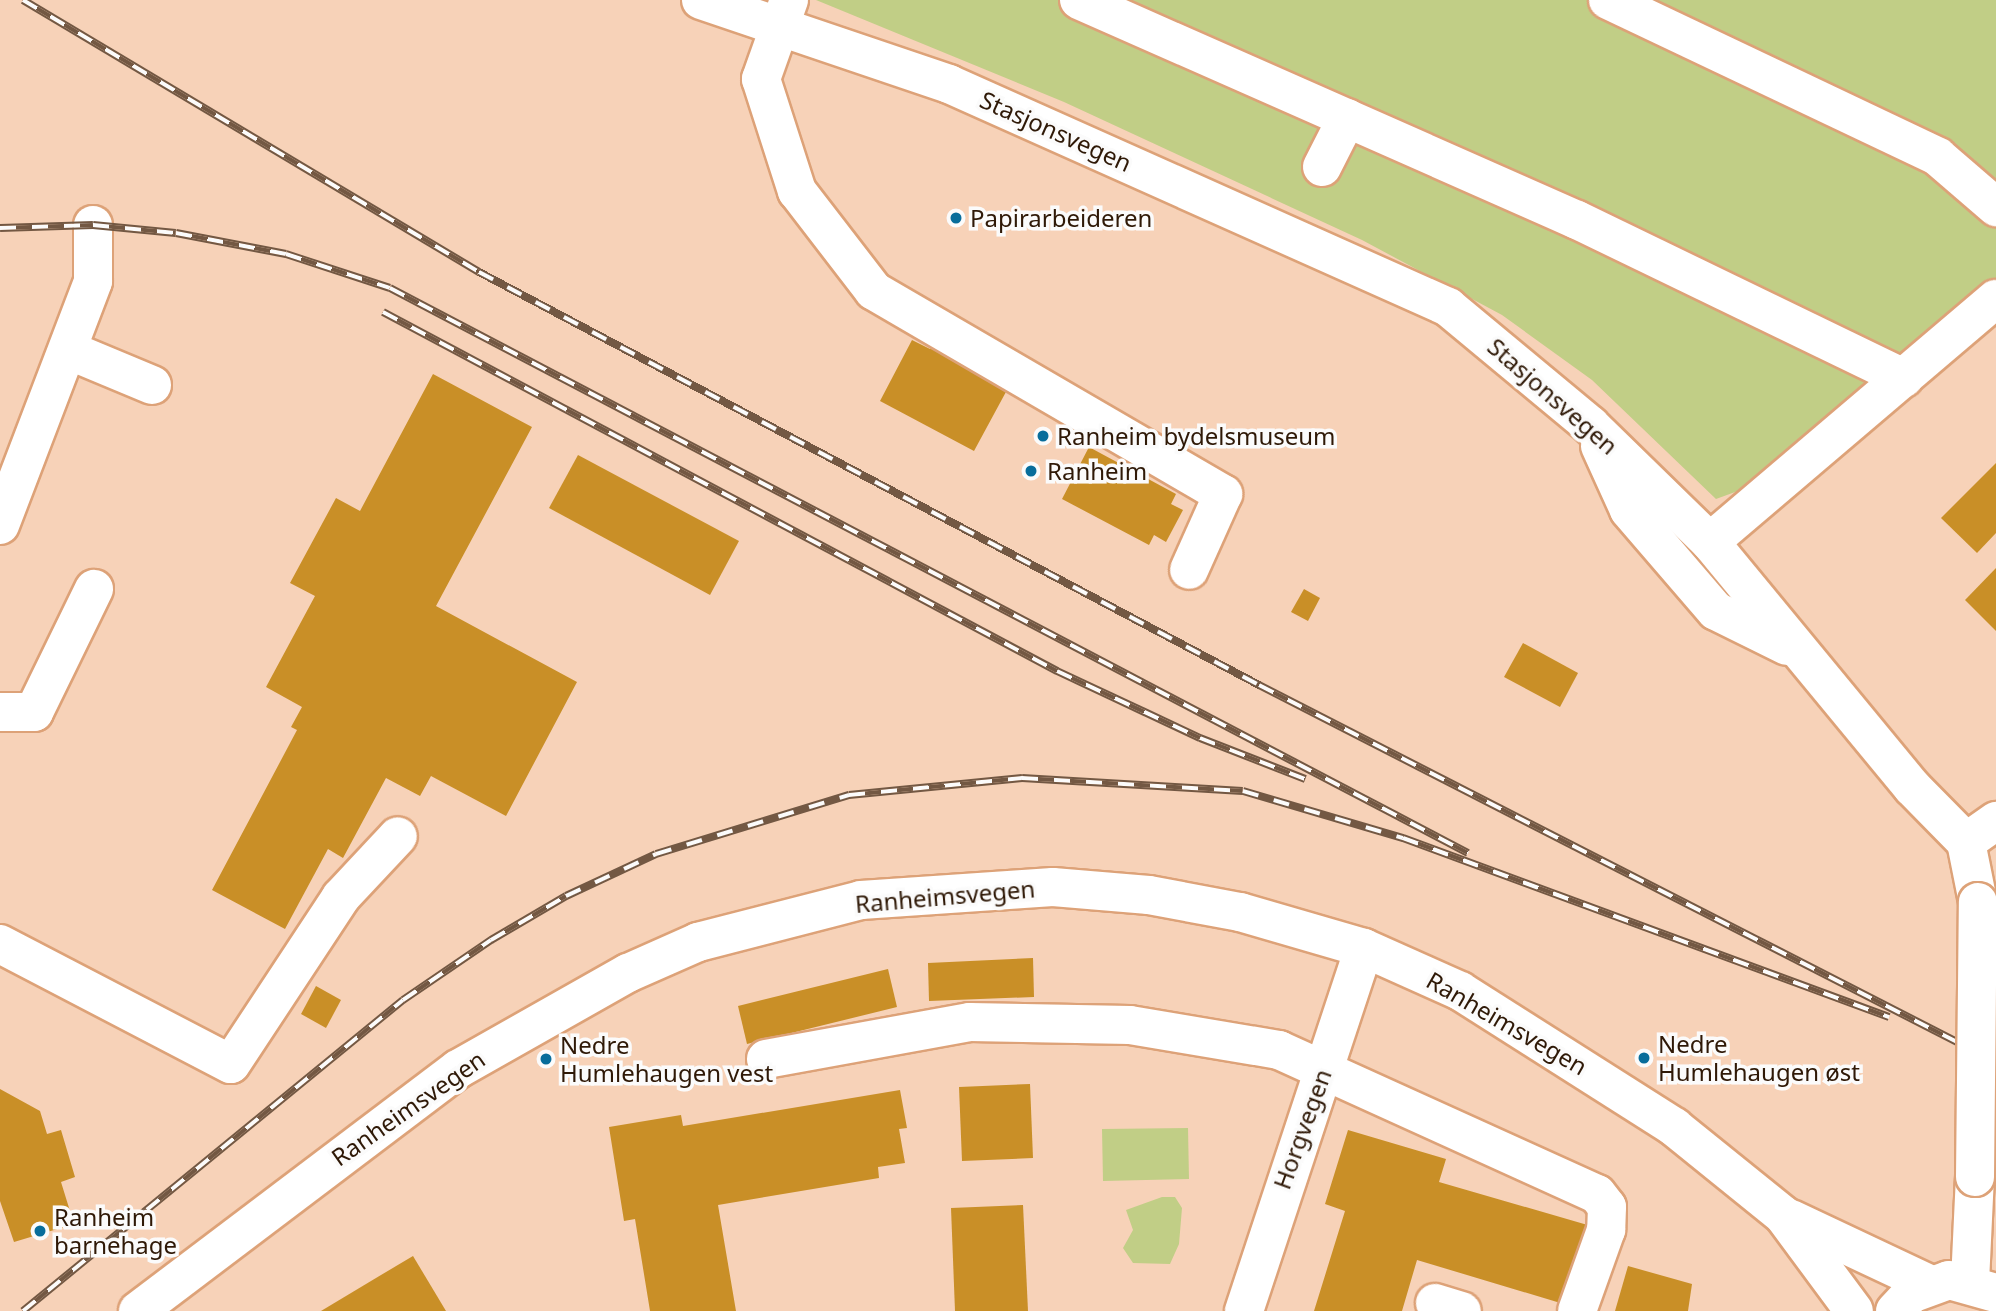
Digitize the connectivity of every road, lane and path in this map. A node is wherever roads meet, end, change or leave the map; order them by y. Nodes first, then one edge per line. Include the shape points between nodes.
1 (701, 0) edge
2 (1079, 0) edge
3 (1608, 0) edge
4 (784, 13) edge
5 (1679, 14) edge
6 (1346, 118) junction
7 (1322, 167) dead end
8 (1996, 206) edge
9 (93, 225) dead end
10 (1996, 299) edge
11 (68, 350) junction
12 (1904, 378) junction
13 (152, 385) dead end
14 (1590, 425) junction
15 (0, 525) edge
16 (1710, 542) junction
17 (1189, 570) dead end
18 (94, 589) dead end
19 (1798, 652) junction
20 (0, 712) edge
21 (1981, 832) edge
22 (398, 836) dead end
23 (0, 944) edge
24 (1364, 948) junction
25 (766, 1059) dead end
26 (1324, 1068) junction
27 (1783, 1215) junction
28 (1929, 1284) junction
29 (1983, 1288) edge
30 (138, 1311) edge
31 (1244, 1311) edge
32 (1577, 1311) edge
33 (1854, 1311) edge
34 (1895, 1311) edge

1 - 4 street, Stasjonsvegen
2 - 6 street
3 - 5 street
4 - 14 street, Stasjonsvegen via 1448,307
4 - 17 street via 761,79 797,191 874,291 1223,494
5 - 8 street via 1938,157
6 - 7 street
6 - 12 street via 1577,220
9 - 11 street via 93,281
10 - 12 street
11 - 13 street
11 - 15 street
12 - 16 street
14 - 16 street, Stasjonsvegen
14 - 19 street via 1629,510 1716,611
16 - 19 street, Stasjonsvegen
18 - 20 street via 34,712
19 - 21 street, Stasjonsvegen via 1912,787
21 - 29 street, Stasjonsvegen, bridge via 1975,1177
22 - 23 street via 341,897 231,1064
24 - 26 street, Horgvegen
24 - 27 street, Ranheimsvegen via 1460,991 1567,1055 1674,1127
24 - 30 street, Ranheimsvegen via 1240,912 1149,895 1053,887 861,900 765,922 698,942 628,973 458,1069
25 - 26 street via 908,1030 1041,1022 1130,1025 1226,1038
26 - 31 street, Horgvegen
26 - 32 street via 1597,1194 1607,1206 1606,1230
27 - 28 street, Ranheimsvegen
27 - 33 street, Ranheimsvegen
28 - 29 street
28 - 34 street

